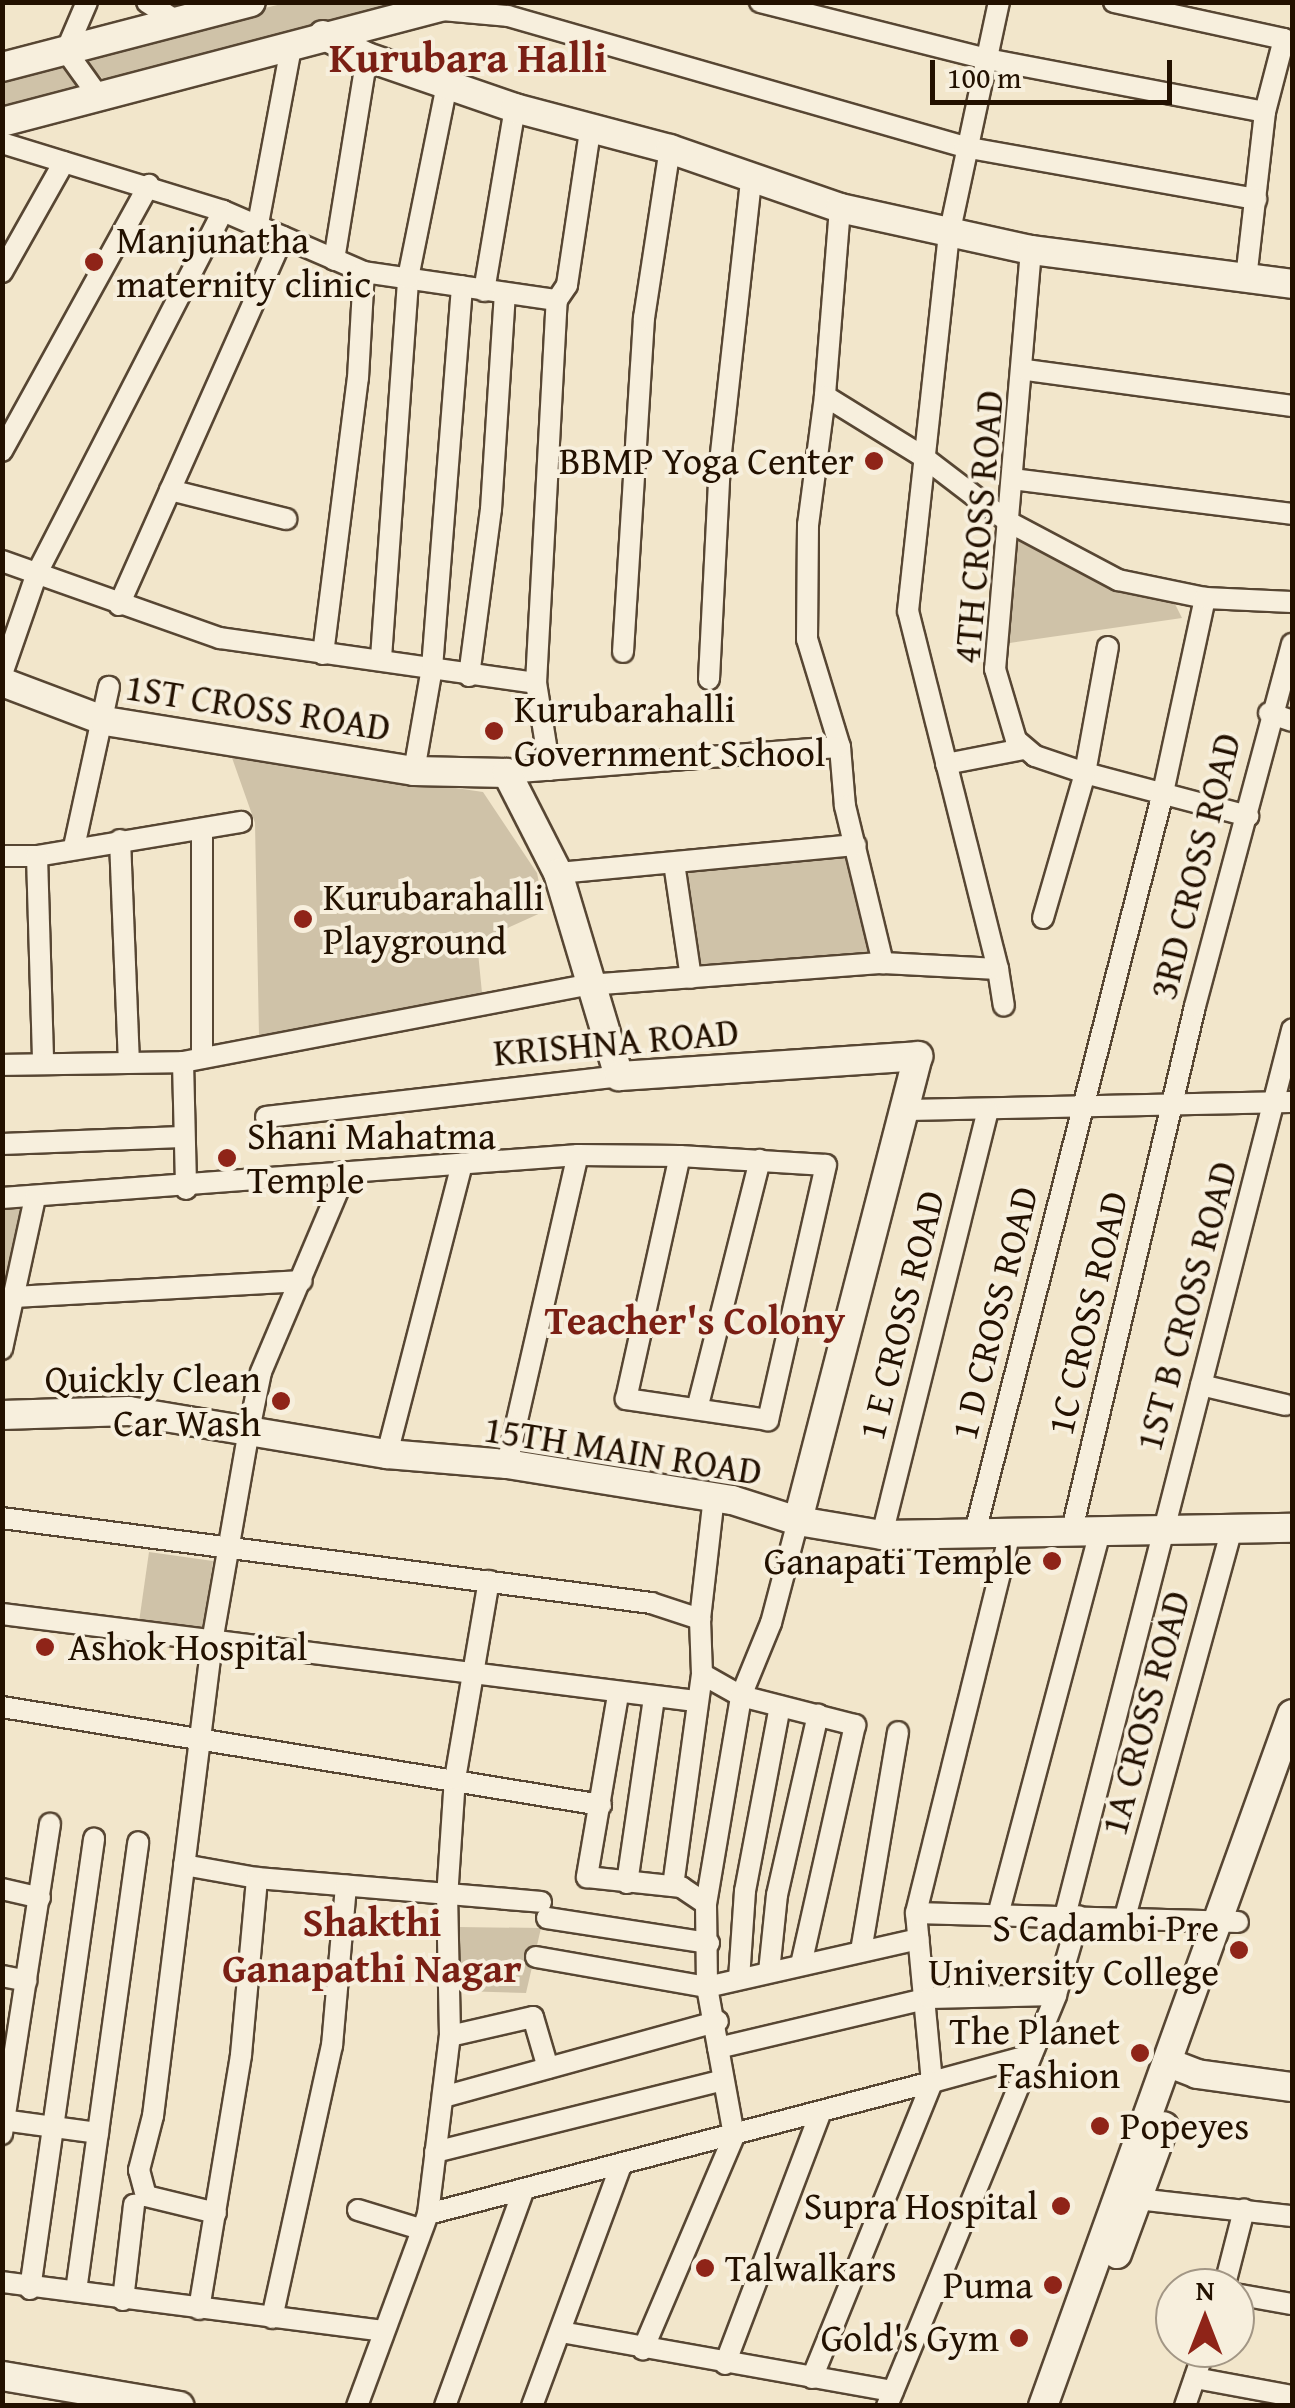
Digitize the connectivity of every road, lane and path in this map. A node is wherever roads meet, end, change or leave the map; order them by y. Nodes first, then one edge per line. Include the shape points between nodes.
1 (86, 2) edge
2 (147, 2) edge
3 (251, 2) edge
4 (760, 2) edge
5 (999, 2) edge
6 (1114, 2) edge
7 (446, 6) edge
8 (175, 20) junction
9 (323, 35) junction
10 (1288, 41) edge
11 (292, 43) junction
12 (66, 51) junction
13 (366, 57) junction
14 (987, 59) junction
15 (2, 68) edge
16 (446, 84) junction
17 (99, 97) junction
18 (515, 108) junction
19 (1265, 112) junction
20 (2, 122) edge
21 (590, 132) junction
22 (2, 143) edge
23 (964, 147) junction
24 (670, 150) junction
25 (64, 162) junction
26 (751, 181) junction
27 (149, 185) junction
28 (1256, 199) junction
29 (840, 208) junction
30 (223, 210) junction
31 (258, 224) junction
32 (949, 235) junction
33 (283, 237) junction
34 (1032, 250) junction
35 (334, 260) junction
36 (2, 272) edge
37 (364, 272) junction
38 (408, 278) junction
39 (1246, 278) junction
40 (1292, 284) edge
41 (462, 286) junction
42 (495, 292) junction
43 (557, 300) junction
44 (1026, 370) junction
45 (825, 396) junction
46 (1292, 406) edge
47 (2, 450) edge
48 (922, 456) junction
49 (1012, 479) junction
50 (170, 490) junction
51 (1292, 514) edge
52 (286, 519) dead end
53 (1007, 521) junction
54 (2, 560) edge
55 (37, 573) junction
56 (1204, 598) junction
57 (1292, 602) edge
58 (119, 606) junction
59 (1292, 644) edge
60 (1108, 647) dead end
61 (623, 652) dead end
62 (323, 654) junction
63 (382, 658) junction
64 (432, 668) junction
65 (2, 674) edge
66 (469, 676) junction
67 (709, 680) dead end
68 (2, 682) edge
69 (536, 683) junction
70 (109, 687) dead end
71 (1269, 713) junction
72 (104, 721) junction
73 (1292, 721) edge
74 (840, 748) junction
75 (1023, 750) junction
76 (946, 764) junction
77 (550, 770) junction
78 (414, 771) junction
79 (1084, 772) junction
80 (507, 773) junction
81 (1162, 797) junction
82 (1248, 816) junction
83 (241, 822) dead end
84 (202, 829) junction
85 (120, 840) junction
86 (856, 845) junction
87 (74, 847) junction
88 (2, 856) edge
89 (37, 856) junction
90 (674, 863) junction
91 (558, 873) junction
92 (1043, 918) dead end
93 (883, 963) junction
94 (998, 969) junction
95 (691, 978) junction
96 (588, 984) junction
97 (1004, 1006) dead end
98 (1292, 1030) edge
99 (193, 1060) junction
100 (129, 1061) junction
101 (43, 1063) junction
102 (2, 1064) edge
103 (619, 1076) junction
104 (1284, 1102) edge
105 (1081, 1107) junction
106 (1171, 1108) junction
107 (906, 1110) junction
108 (988, 1112) junction
109 (266, 1117) dead end
110 (182, 1137) junction
111 (2, 1144) edge
112 (578, 1155) junction
113 (680, 1156) junction
114 (760, 1160) junction
115 (462, 1164) junction
116 (345, 1174) junction
117 (186, 1189) junction
118 (2, 1198) edge
119 (35, 1198) junction
120 (302, 1282) junction
121 (15, 1297) junction
122 (2, 1349) edge
123 (1201, 1384) junction
124 (1292, 1384) edge
125 (1289, 1406) edge
126 (696, 1409) junction
127 (2, 1416) edge
128 (249, 1430) junction
129 (388, 1454) junction
130 (507, 1464) junction
131 (714, 1497) junction
132 (2, 1518) edge
133 (798, 1520) junction
134 (1232, 1528) junction
135 (1292, 1528) edge
136 (1165, 1530) junction
137 (1100, 1532) junction
138 (1070, 1534) junction
139 (882, 1535) junction
140 (974, 1536) junction
141 (1009, 1537) junction
142 (226, 1551) junction
143 (488, 1581) junction
144 (2, 1614) edge
145 (700, 1619) junction
146 (212, 1642) junction
147 (702, 1674) junction
148 (468, 1676) junction
149 (618, 1695) junction
150 (740, 1696) junction
151 (654, 1698) junction
152 (696, 1702) junction
153 (2, 1706) edge
154 (780, 1706) junction
155 (1292, 1714) edge
156 (818, 1715) junction
157 (898, 1732) dead end
158 (200, 1742) junction
159 (1292, 1761) edge
160 (455, 1779) junction
161 (601, 1805) junction
162 (50, 1824) dead end
163 (94, 1839) dead end
164 (138, 1842) dead end
165 (184, 1865) junction
166 (256, 1878) junction
167 (627, 1882) junction
168 (346, 1886) junction
169 (673, 1886) junction
170 (2, 1890) edge
171 (40, 1898) junction
172 (447, 1898) junction
173 (706, 1904) junction
174 (916, 1913) junction
175 (998, 1914) junction
176 (1072, 1916) junction
177 (1125, 1917) junction
178 (1230, 1920) junction
179 (919, 1939) junction
180 (710, 1943) junction
181 (861, 1950) junction
182 (536, 1956) dead end
183 (800, 1964) junction
184 (769, 1972) junction
185 (2, 1976) edge
186 (739, 1978) junction
187 (27, 1981) junction
188 (707, 1987) junction
189 (1056, 1995) junction
190 (929, 1998) junction
191 (718, 2020) junction
192 (450, 2036) junction
193 (10, 2045) edge
194 (718, 2048) junction
195 (1032, 2055) junction
196 (1177, 2066) junction
197 (548, 2068) junction
198 (723, 2080) junction
199 (932, 2082) junction
200 (1292, 2088) edge
201 (443, 2097) junction
202 (820, 2114) junction
203 (3, 2125) edge
204 (52, 2128) junction
205 (98, 2133) junction
206 (734, 2136) junction
207 (435, 2152) junction
208 (620, 2168) junction
209 (524, 2189) junction
210 (1137, 2199) junction
211 (134, 2205) dead end
212 (358, 2210) dead end
213 (1244, 2210) junction
214 (216, 2213) junction
215 (1292, 2216) edge
216 (424, 2222) junction
217 (1229, 2268) edge
218 (2, 2282) edge
219 (30, 2289) junction
220 (76, 2291) junction
221 (1255, 2298) edge
222 (123, 2300) junction
223 (1292, 2304) edge
224 (199, 2309) junction
225 (272, 2318) junction
226 (383, 2331) junction
227 (560, 2332) junction
228 (644, 2349) junction
229 (724, 2364) junction
230 (1199, 2368) edge
231 (2, 2376) edge
232 (812, 2378) junction
233 (1196, 2378) junction
234 (1292, 2396) edge
235 (890, 2398) edge
236 (125, 2400) edge
237 (179, 2406) edge
238 (357, 2406) edge
239 (444, 2406) edge
240 (532, 2406) edge
241 (1043, 2406) edge
242 (1060, 2406) edge
243 (1185, 2406) edge

1 - 12 street
2 - 8 street
3 - 8 street
4 - 14 street
5 - 14 street
6 - 10 street
7 - 9 street
7 - 23 street via 508,16
8 - 12 street
9 - 11 street
9 - 13 street
10 - 19 street
11 - 17 street
11 - 31 street
12 - 15 street
12 - 17 street
13 - 16 street
13 - 35 street
14 - 19 street
14 - 23 street
16 - 18 street
16 - 38 street
17 - 20 street
18 - 21 street
18 - 42 street
19 - 28 street
21 - 24 street
21 - 43 street via 568,285
22 - 25 street
23 - 28 street
23 - 32 street
24 - 26 street
24 - 61 street via 644,318
25 - 27 street
25 - 36 street
26 - 29 street
26 - 67 street via 720,462
27 - 30 street
27 - 47 street
28 - 39 street
29 - 32 street
29 - 45 street
30 - 31 street
30 - 55 street
31 - 33 street
32 - 34 street
32 - 48 street
33 - 35 street
33 - 50 street
34 - 39 street
34 - 44 street, 4TH CROSS ROAD
35 - 37 street
37 - 38 street
37 - 62 street via 358,378
38 - 41 street
38 - 63 street
39 - 40 street
41 - 42 street
41 - 64 street
42 - 43 street
42 - 66 street via 491,509
43 - 69 street
44 - 46 street
44 - 49 street, 4TH CROSS ROAD
45 - 48 street
45 - 74 street via 805,602 807,639
48 - 53 street
48 - 76 street via 908,611
49 - 51 street
49 - 53 street, 4TH CROSS ROAD
50 - 52 street
50 - 58 street
53 - 56 street via 1118,580
53 - 75 street, 4TH CROSS ROAD via 995,669
54 - 55 street
55 - 58 street
55 - 65 street
56 - 57 street
56 - 81 street, 1 D CROSS ROAD
58 - 62 street via 220,638
59 - 71 street, 3RD CROSS ROAD
60 - 79 street
62 - 63 street
63 - 64 street
64 - 66 street
64 - 78 street
66 - 69 street
68 - 72 street, 1ST CROSS ROAD
69 - 77 street
70 - 72 street
71 - 73 street
71 - 82 street, 3RD CROSS ROAD
72 - 78 street, 1ST CROSS ROAD
72 - 87 street
74 - 77 street
74 - 86 street
75 - 76 street
75 - 79 street
76 - 94 street
77 - 80 street
78 - 80 street, 1ST CROSS ROAD
79 - 81 street
79 - 92 street
80 - 91 street
81 - 82 street
81 - 105 street, 1 D CROSS ROAD
82 - 106 street, 3RD CROSS ROAD
83 - 84 street
84 - 85 street
84 - 99 street
85 - 87 street
85 - 100 street
86 - 90 street
86 - 93 street
87 - 89 street
88 - 89 street
89 - 101 street
90 - 91 street
90 - 95 street
91 - 96 street
93 - 94 street
93 - 95 street
94 - 97 street
95 - 96 street
96 - 99 street
96 - 103 street
98 - 104 street, 1ST B CROSS ROAD
99 - 100 street
99 - 110 street
100 - 101 street
101 - 102 street
103 - 107 street, KRISHNA ROAD via 918,1056
103 - 109 street, KRISHNA ROAD
104 - 106 street
104 - 123 street, 1ST B CROSS ROAD
105 - 106 street
105 - 108 street
105 - 140 street, 1 D CROSS ROAD
106 - 138 street, 1C CROSS ROAD
107 - 108 street
107 - 133 street
108 - 139 street, 1 E CROSS ROAD
110 - 111 street
110 - 117 street
112 - 113 street
112 - 115 street
112 - 130 street
113 - 114 street
113 - 126 street via 626,1399
114 - 126 street
114 - 126 street via 826,1165 768,1420
115 - 116 street
115 - 129 street
116 - 117 street
116 - 120 street
117 - 119 street
118 - 119 street
119 - 121 street
120 - 121 street
120 - 128 street via 261,1372
121 - 122 street
123 - 125 street
123 - 136 street, 1ST B CROSS ROAD
124 - 125 street
127 - 128 street, 15TH MAIN ROAD via 128,1411
128 - 129 street, 15TH MAIN ROAD
128 - 142 street
129 - 130 street, 15TH MAIN ROAD
130 - 131 street, 15TH MAIN ROAD
131 - 133 street, 15TH MAIN ROAD
131 - 145 street
132 - 142 street
133 - 139 street, 15TH MAIN ROAD
133 - 150 street via 771,1622
134 - 135 street, 15TH MAIN ROAD
134 - 136 street, 15TH MAIN ROAD
134 - 177 street, 1A CROSS ROAD
136 - 137 street, 15TH MAIN ROAD
136 - 176 street, 1ST B CROSS ROAD
137 - 138 street, 15TH MAIN ROAD
137 - 175 street
138 - 141 street, 15TH MAIN ROAD
139 - 140 street, 15TH MAIN ROAD
140 - 141 street, 15TH MAIN ROAD
141 - 174 street
142 - 143 street
142 - 146 street
143 - 145 street via 685,1609
143 - 148 street
144 - 146 street
145 - 147 street
146 - 148 street
146 - 158 street
147 - 150 street
147 - 152 street
148 - 149 street
148 - 160 street
149 - 151 street
149 - 161 street
150 - 154 street
150 - 173 street
151 - 152 street
151 - 167 street
152 - 169 street
153 - 158 street
154 - 156 street
154 - 186 street via 745,1892
155 - 178 street
156 - 183 street via 855,1725
156 - 184 street via 776,1895
157 - 181 street
158 - 160 street
158 - 165 street
159 - 178 street
160 - 161 street
160 - 172 street
161 - 167 street via 587,1876
162 - 171 street
163 - 204 street
164 - 205 street
165 - 166 street
165 - 214 street via 138,2182 146,2196
166 - 168 street
166 - 214 street via 241,2055
167 - 169 street
168 - 172 street
168 - 225 street via 332,2046
169 - 173 street
170 - 171 street
171 - 187 street
172 - 180 street
172 - 192 street
173 - 180 street
174 - 175 street
174 - 179 street
175 - 176 street
176 - 177 street
176 - 189 street, 1ST B CROSS ROAD
177 - 178 street
178 - 196 street
179 - 181 street
179 - 190 street
180 - 188 street
181 - 183 street
182 - 188 street
183 - 184 street
184 - 186 street
185 - 187 street
186 - 188 street
187 - 193 street
188 - 191 street
189 - 190 street
189 - 195 street, 1ST B CROSS ROAD
190 - 194 street
190 - 199 street
191 - 194 street
191 - 197 street
192 - 197 street via 533,2017
192 - 201 street
193 - 203 street
194 - 198 street
195 - 199 street
195 - 235 street, 1ST B CROSS ROAD
196 - 200 street
196 - 210 street
196 - 241 street
197 - 201 street
198 - 206 street
198 - 207 street
199 - 202 street
199 - 232 street
201 - 207 street
202 - 206 street
202 - 229 street
203 - 204 street
204 - 205 street
204 - 219 street
205 - 220 street
206 - 208 street
206 - 228 street
207 - 216 street
208 - 209 street
208 - 227 street
209 - 216 street
209 - 239 street
210 - 213 street
210 - 242 street
211 - 222 street
212 - 216 street
213 - 215 street
213 - 217 street
214 - 224 street
216 - 226 street
218 - 219 street
219 - 220 street
220 - 222 street
221 - 223 street
222 - 224 street
224 - 225 street
225 - 226 street
226 - 238 street
227 - 228 street
227 - 240 street
228 - 229 street
229 - 232 street
230 - 233 street
231 - 236 street
232 - 235 street
233 - 234 street
233 - 243 street
236 - 237 street

